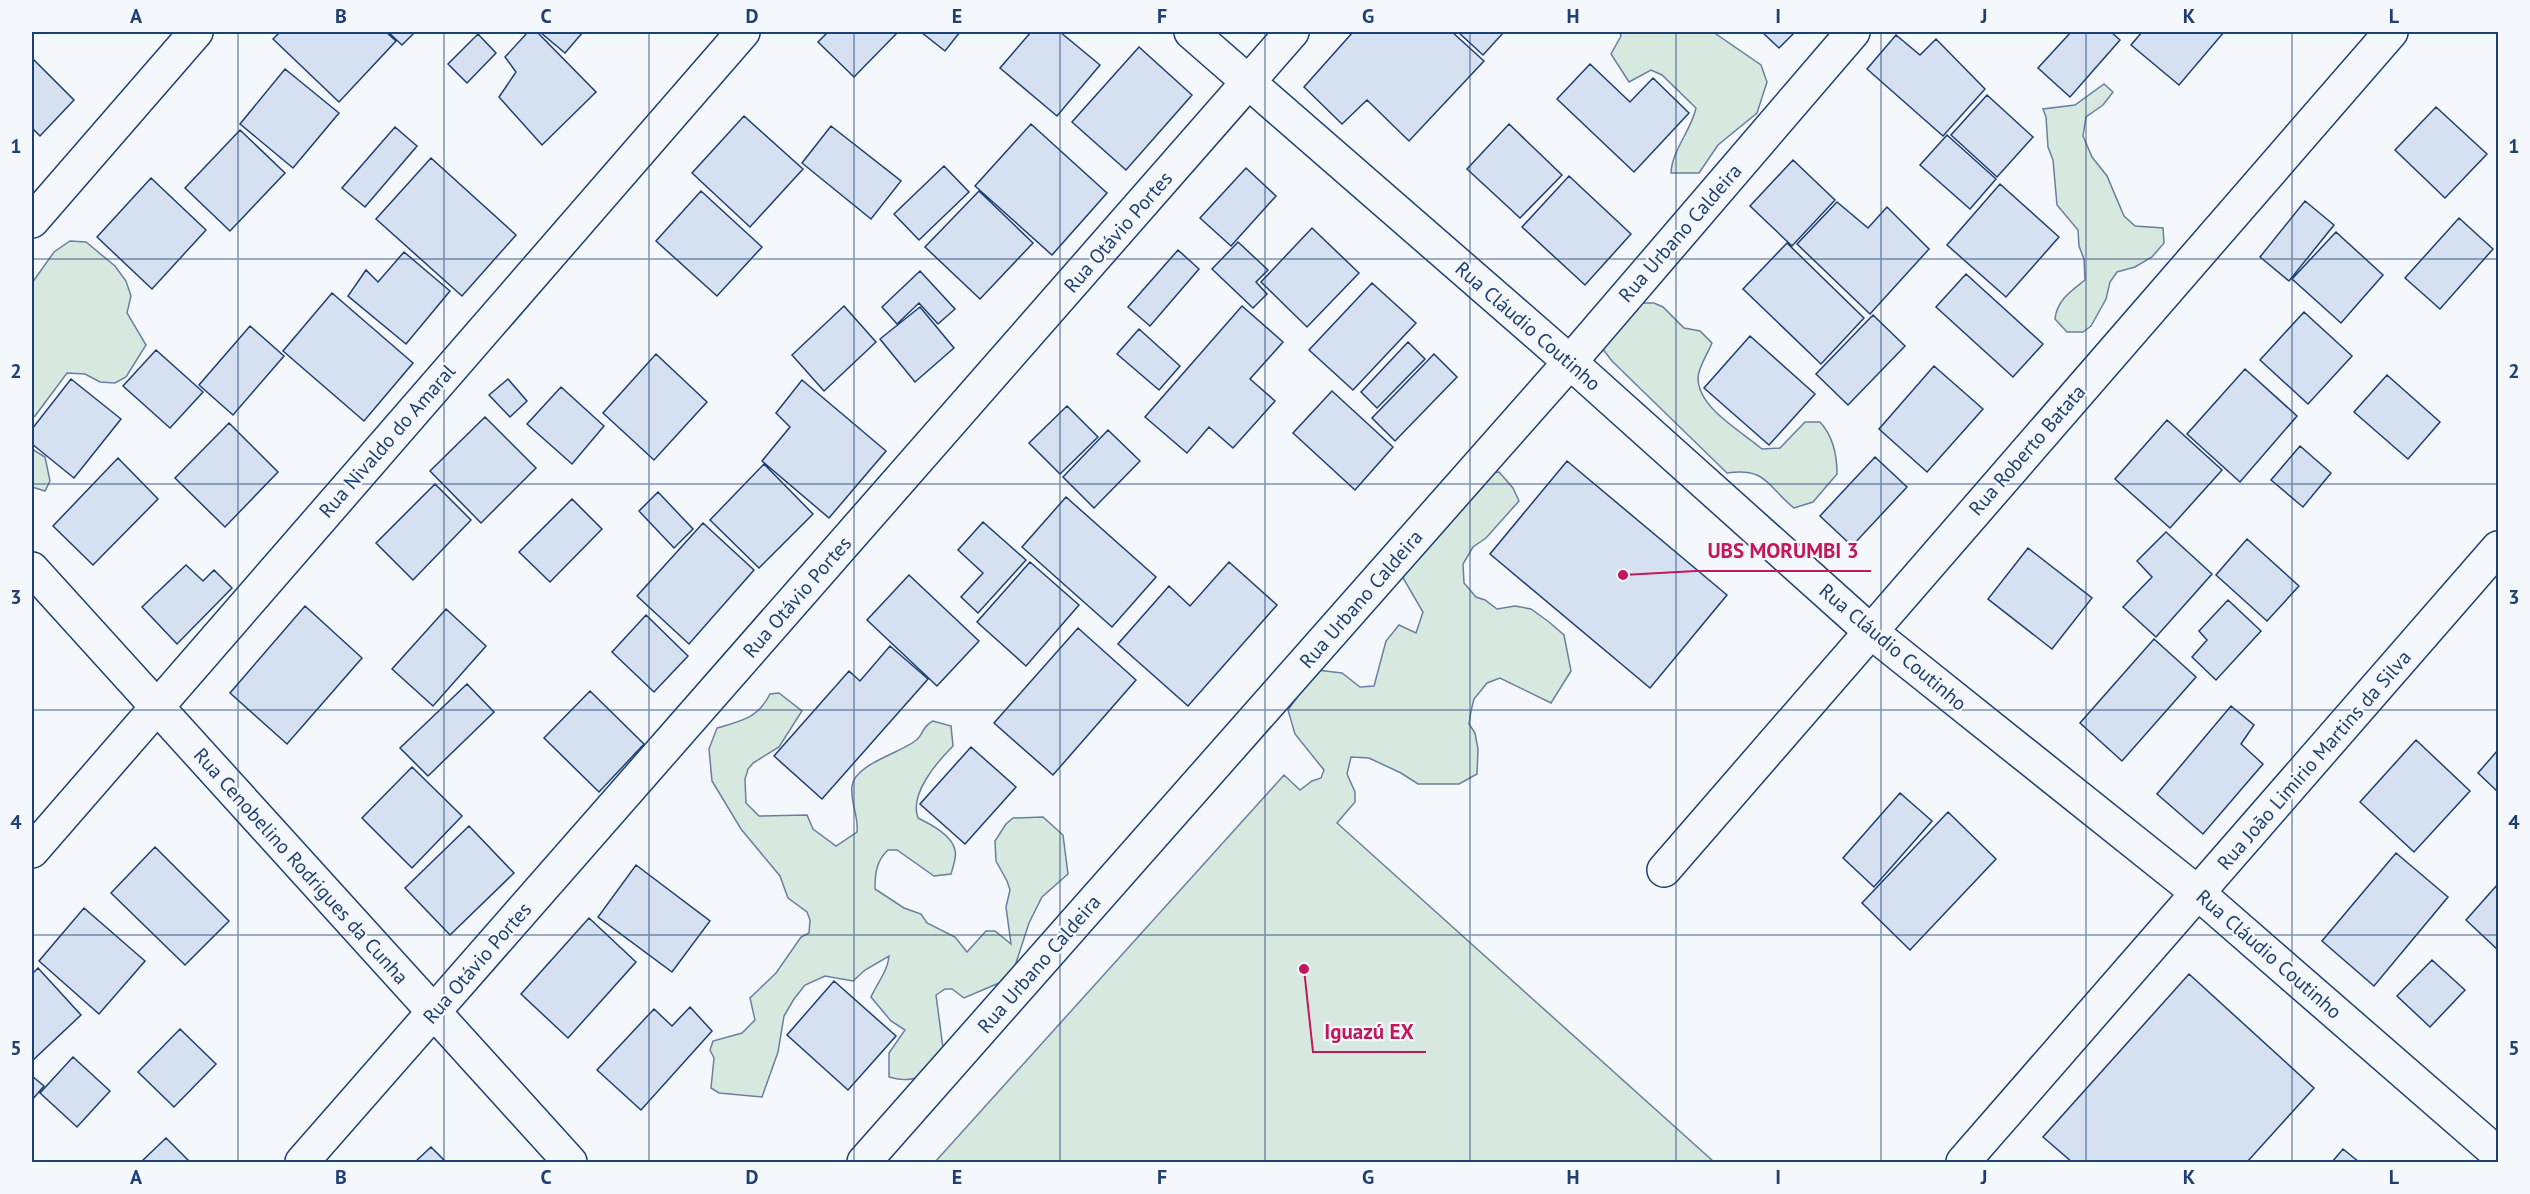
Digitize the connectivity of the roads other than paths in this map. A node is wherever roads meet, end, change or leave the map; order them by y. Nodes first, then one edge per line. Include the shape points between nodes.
1 (196, 32) edge
2 (743, 32) edge
3 (1191, 32) edge
4 (1292, 32) edge
5 (1853, 32) edge
6 (2391, 32) edge
7 (1249, 81) junction
8 (32, 221) edge
9 (1570, 362) junction
10 (2499, 548) edge
11 (32, 569) edge
12 (1870, 631) junction
13 (156, 707) junction
14 (32, 851) edge
15 (1664, 870) dead end
16 (2198, 893) junction
17 (434, 1013) junction
18 (2499, 1154) edge
19 (302, 1162) edge
20 (570, 1162) edge
21 (864, 1162) edge
22 (1963, 1162) edge

1 - 8 street
2 - 13 street, Rua Nivaldo do Amaral
3 - 7 street, Rua Cláudio Coutinho
4 - 7 street, Rua Otávio Portes
5 - 9 street, Rua Urbano Caldeira
6 - 12 street, Rua Roberto Batata
7 - 9 street, Rua Cláudio Coutinho
7 - 17 street, Rua Otávio Portes
9 - 12 street, Rua Cláudio Coutinho
9 - 21 street, Rua Urbano Caldeira
10 - 16 street, Rua João Limirio Martins da Silva
11 - 13 street, Rua Cenobelino Rodrigues da Cunha
12 - 15 street, Rua Roberto Batata
12 - 16 street, Rua Cláudio Coutinho
13 - 14 street, Rua Nivaldo do Amaral
13 - 17 street, Rua Cenobelino Rodrigues da Cunha
16 - 18 street, Rua Cláudio Coutinho
16 - 22 street, Rua João Limirio Martins da Silva
17 - 19 street, Rua Otávio Portes
17 - 20 street, Rua Cenobelino Rodrigues da Cunha

